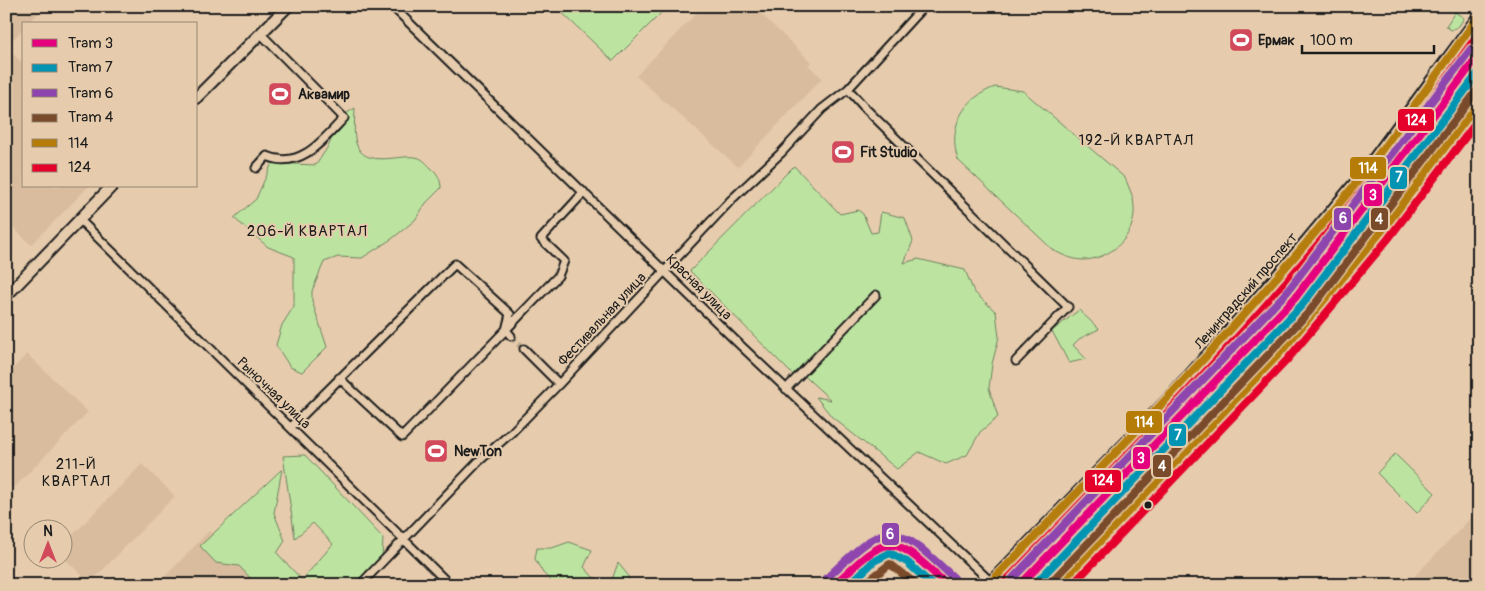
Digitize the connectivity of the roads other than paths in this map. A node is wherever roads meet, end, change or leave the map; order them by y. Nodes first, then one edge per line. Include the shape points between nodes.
1 (288, 6) edge
2 (924, 6) edge
3 (397, 8) edge
4 (1479, 16) edge
5 (260, 33) junction
6 (1436, 73) junction
7 (848, 89) junction
8 (198, 96) edge
9 (1476, 106) edge
10 (256, 168) dead end
11 (110, 188) edge
12 (584, 192) junction
13 (80, 220) junction
14 (666, 271) junction
15 (876, 295) dead end
16 (6, 296) edge
17 (509, 333) junction
18 (524, 348) tunnel mouth
19 (1016, 360) dead end
20 (339, 378) junction
21 (559, 384) junction
22 (786, 389) junction
23 (291, 427) junction
24 (404, 540) junction
25 (1031, 542) junction
26 (1068, 574) junction
27 (989, 583) edge
28 (360, 585) edge
29 (450, 585) edge
30 (1058, 585) edge

1 - 5 main road
2 - 7 street, Фестивальная улица
3 - 12 street, Красная улица
4 - 6 main road, Ленинградский проспект
5 - 8 main road
5 - 10 street via 344,118 309,154 276,160 267,156
6 - 9 main road
6 - 25 main road, Ленинградский проспект via 1365,171 1282,270 1172,395
7 - 14 street, Фестивальная улица via 822,109 731,200
7 - 19 street via 1068,307
9 - 26 main road via 1377,237 1279,354
11 - 13 main road
12 - 14 street, Красная улица
12 - 17 street via 541,239 564,261 558,276
13 - 16 main road
13 - 23 street, Рыночная улица
14 - 21 street, Фестивальная улица
14 - 22 street, Красная улица
15 - 22 street
17 - 20 street via 402,437
17 - 20 street via 510,314 455,264
18 - 21 street
20 - 23 street
21 - 24 street, Фестивальная улица
22 - 27 street, Красная улица
23 - 24 street, Рыночная улица
24 - 28 street, Фестивальная улица
24 - 29 street, Рыночная улица
25 - 26 main road
25 - 27 main road, Ленинградский проспект
26 - 30 main road

